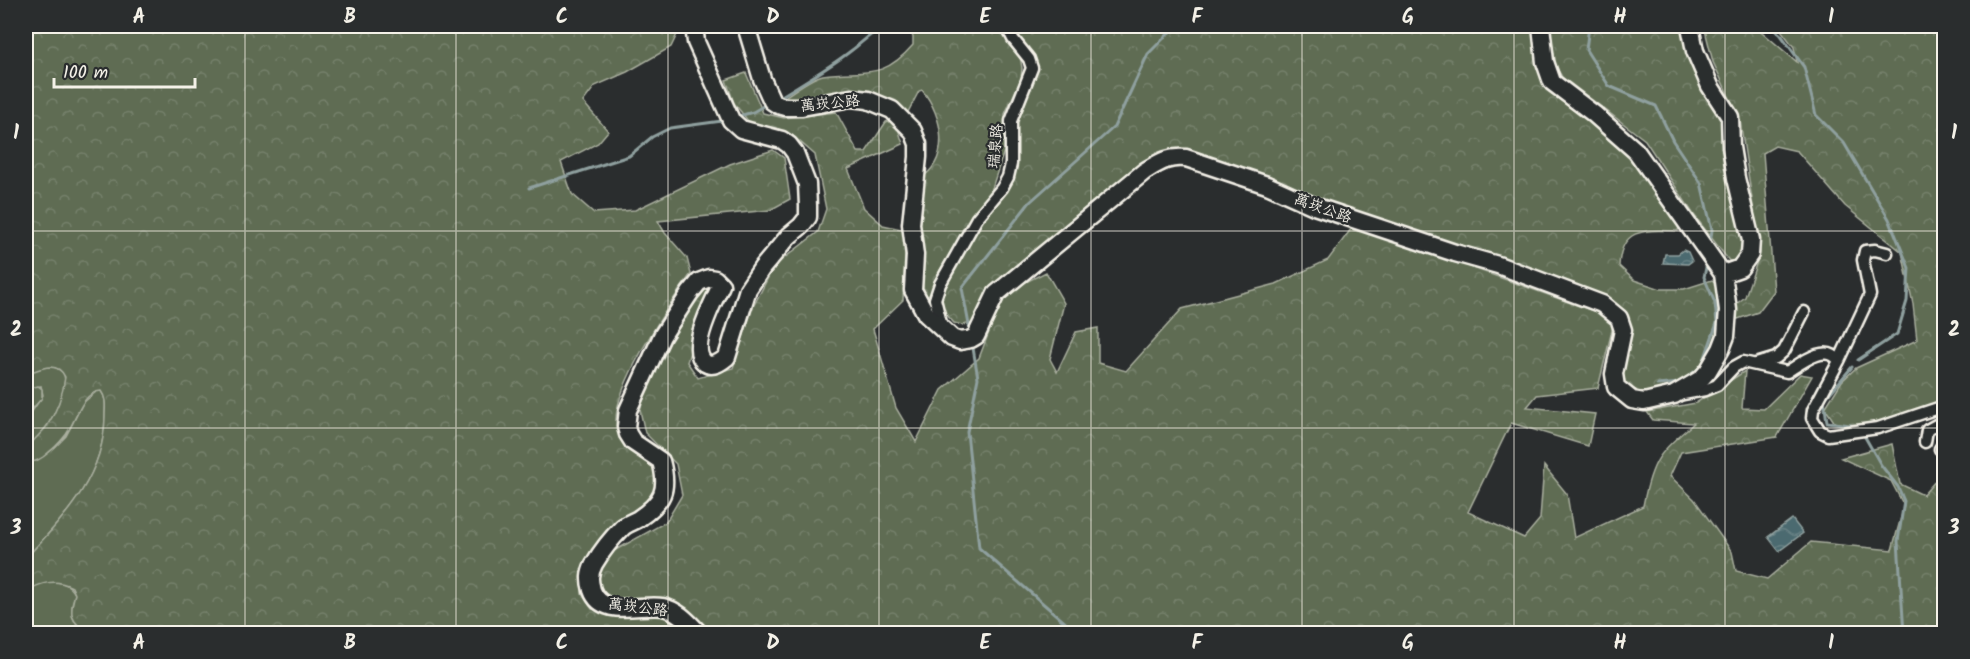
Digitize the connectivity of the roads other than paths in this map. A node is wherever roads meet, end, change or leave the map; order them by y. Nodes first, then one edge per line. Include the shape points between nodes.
1 (694, 26) edge
2 (746, 26) edge
3 (1006, 26) edge
4 (1541, 26) edge
5 (1690, 26) edge
6 (1887, 253) dead end
7 (1718, 267) junction
8 (1804, 312) dead end
9 (943, 330) junction
10 (1839, 361) junction
11 (1756, 364) junction
12 (1674, 395) junction
13 (1944, 406) edge
14 (1944, 425) edge
15 (1925, 442) dead end
16 (700, 633) edge

1 - 16 street, 萬崁公路 via 696,42 731,120 741,129 789,145 807,184 808,206 808,217 748,289 727,357 714,365 708,364 699,350 703,326 721,285 709,278 699,282 690,293 662,336 628,410 627,434 661,461 666,484 652,509 624,526 597,560 589,575 592,589 603,604 674,611
2 - 9 street, 萬崁公路 via 762,79 772,101 778,105 802,107 868,100 892,110 913,131 918,157 911,224 915,255 913,290 926,314
3 - 9 street, 瑞泉路 via 1032,68 1011,121 1008,177 977,218 935,298
4 - 7 street, 萬崁公路 via 1545,62 1552,82 1636,150
5 - 7 street via 1695,51 1710,86 1730,117 1736,178 1751,240 1750,255 1740,268
6 - 10 street via 1865,251 1863,260 1870,295
7 - 12 street, 萬崁公路 via 1728,310 1726,336 1701,380
8 - 11 street via 1784,351
9 - 12 street, 萬崁公路 via 960,341 976,336 996,294 1145,171 1164,159 1178,157 1602,304 1619,318 1623,330 1614,374 1616,387 1632,400 1644,402
10 - 11 street via 1828,354 1812,356 1786,372
10 - 13 street via 1813,410 1812,418 1820,431 1828,435 1878,428
11 - 12 street via 1743,362 1717,385
14 - 15 street via 1927,430

